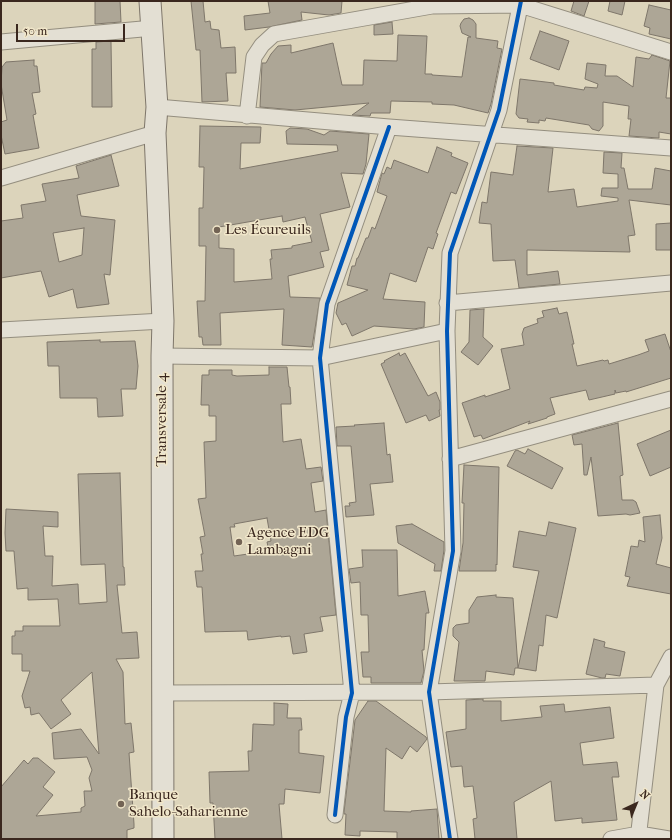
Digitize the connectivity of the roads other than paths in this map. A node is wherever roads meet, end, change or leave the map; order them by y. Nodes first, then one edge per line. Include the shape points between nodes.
1 (150, 1) edge
2 (520, 3) edge
3 (153, 28) junction
4 (1, 42) edge
5 (671, 52) edge
6 (157, 107) junction
7 (247, 116) junction
8 (389, 127) junction
9 (155, 133) junction
10 (491, 135) junction
11 (671, 148) edge
12 (1, 178) edge
13 (671, 283) edge
14 (448, 303) junction
15 (163, 321) junction
16 (1, 330) edge
17 (447, 331) junction
18 (162, 356) junction
19 (320, 358) junction
20 (671, 399) edge
21 (450, 459) junction
22 (671, 657) edge
23 (656, 685) junction
24 (352, 692) junction
25 (429, 692) junction
26 (162, 693) junction
27 (335, 815) dead end
28 (638, 837) edge
29 (163, 839) edge
30 (450, 839) edge
31 (611, 839) edge
32 (669, 839) edge

1 - 3 main road, Transversale 4
2 - 5 street
2 - 7 street via 432,6 274,34 254,57
2 - 10 street via 499,110
3 - 4 street
3 - 6 main road, Transversale 4
6 - 7 street
6 - 9 main road, Transversale 4
7 - 8 street
8 - 10 street
8 - 19 street via 327,304
9 - 12 street
9 - 15 main road, Transversale 4
10 - 11 street
10 - 14 street via 450,253
13 - 14 street
14 - 17 street
15 - 16 street
15 - 18 main road, Transversale 4
17 - 19 street
17 - 21 street
18 - 19 street
18 - 26 main road, Transversale 4
19 - 24 street
20 - 21 street
21 - 25 street via 453,551
22 - 23 street
23 - 25 street
23 - 28 street
24 - 25 street
24 - 26 street
24 - 27 street via 346,717
25 - 30 street
26 - 29 main road, Transversale 4
28 - 31 street
28 - 32 street

